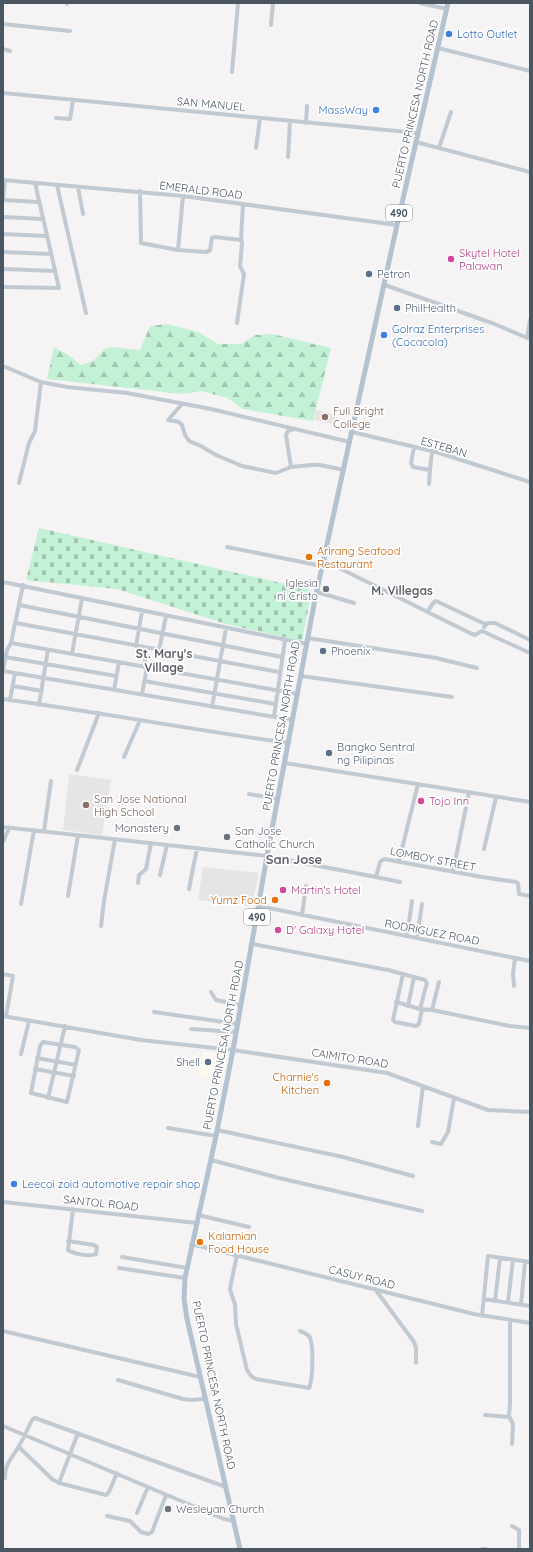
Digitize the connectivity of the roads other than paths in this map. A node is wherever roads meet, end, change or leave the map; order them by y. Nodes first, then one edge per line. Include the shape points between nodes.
1 (238, 3) edge
2 (273, 3) edge
3 (420, 3) edge
4 (448, 3) edge
5 (447, 9) junction
6 (3, 24) edge
7 (270, 25) dead end
8 (70, 32) dead end
9 (438, 48) junction
10 (3, 49) edge
11 (10, 51) dead end
12 (530, 71) edge
13 (232, 72) dead end
14 (3, 93) edge
15 (73, 100) junction
16 (307, 106) dead end
17 (451, 112) dead end
18 (56, 118) dead end
19 (260, 118) junction
20 (290, 121) junction
21 (306, 123) junction
22 (418, 132) junction
23 (416, 142) junction
24 (256, 148) dead end
25 (439, 148) junction
26 (288, 158) dead end
27 (530, 172) edge
28 (4, 180) edge
29 (35, 183) junction
30 (57, 185) junction
31 (78, 186) junction
32 (140, 191) junction
33 (183, 196) junction
34 (3, 200) edge
35 (39, 202) junction
36 (243, 204) junction
37 (83, 214) dead end
38 (3, 218) edge
39 (43, 219) junction
40 (397, 225) junction
41 (3, 234) edge
42 (47, 236) junction
43 (241, 240) junction
44 (178, 250) junction
45 (3, 252) edge
46 (51, 254) junction
47 (3, 269) edge
48 (55, 270) junction
49 (385, 285) junction
50 (3, 287) edge
51 (86, 313) dead end
52 (530, 320) edge
53 (238, 323) dead end
54 (528, 338) edge
55 (3, 366) edge
56 (41, 382) junction
57 (182, 404) junction
58 (294, 429) junction
59 (352, 432) junction
60 (350, 442) junction
61 (414, 447) junction
62 (432, 451) junction
63 (290, 467) junction
64 (344, 470) junction
65 (430, 470) junction
66 (530, 482) edge
67 (19, 484) dead end
68 (429, 484) dead end
69 (227, 547) dead end
70 (323, 563) junction
71 (3, 582) edge
72 (23, 585) junction
73 (317, 592) junction
74 (82, 598) junction
75 (354, 603) dead end
76 (19, 605) junction
77 (142, 611) junction
78 (428, 612) junction
79 (166, 616) junction
80 (78, 618) junction
81 (16, 623) junction
82 (485, 624) junction
83 (226, 628) junction
84 (138, 629) junction
85 (482, 631) junction
86 (162, 634) junction
87 (75, 635) junction
88 (308, 638) junction
89 (285, 640) junction
90 (530, 640) edge
91 (11, 643) junction
92 (306, 644) junction
93 (136, 646) junction
94 (222, 646) junction
95 (147, 648) junction
96 (48, 650) junction
97 (159, 650) junction
98 (530, 653) edge
99 (72, 654) junction
100 (5, 657) junction
101 (282, 657) junction
102 (119, 662) junction
103 (220, 662) junction
104 (46, 664) junction
105 (146, 667) junction
106 (477, 668) dead end
107 (3, 670) edge
108 (280, 672) junction
109 (15, 673) junction
110 (116, 676) junction
111 (301, 676) junction
112 (44, 678) junction
113 (217, 679) junction
114 (144, 681) junction
115 (13, 686) junction
116 (114, 690) junction
117 (277, 690) junction
118 (42, 691) junction
119 (214, 693) junction
120 (142, 694) junction
121 (298, 694) junction
122 (452, 697) dead end
123 (3, 699) edge
124 (10, 700) junction
125 (275, 704) junction
126 (40, 705) junction
127 (212, 707) junction
128 (99, 713) junction
129 (274, 717) junction
130 (140, 720) junction
131 (293, 720) junction
132 (288, 744) junction
133 (124, 757) dead end
134 (285, 763) junction
135 (77, 770) dead end
136 (51, 781) dead end
137 (418, 784) junction
138 (469, 792) junction
139 (249, 794) dead end
140 (496, 797) junction
141 (278, 799) junction
142 (530, 802) edge
143 (3, 827) edge
144 (9, 828) junction
145 (34, 830) junction
146 (44, 831) junction
147 (78, 835) junction
148 (115, 839) junction
149 (3, 842) edge
150 (151, 843) junction
151 (167, 844) junction
152 (197, 848) junction
153 (484, 849) dead end
154 (267, 856) junction
155 (399, 861) junction
156 (453, 872) junction
157 (160, 875) dead end
158 (376, 877) junction
159 (400, 882) dead end
160 (138, 883) dead end
161 (306, 886) dead end
162 (189, 889) dead end
163 (68, 896) dead end
164 (530, 896) edge
165 (412, 901) dead end
166 (21, 904) dead end
167 (422, 904) dead end
168 (259, 906) junction
169 (302, 915) junction
170 (101, 926) dead end
171 (407, 936) junction
172 (417, 938) junction
173 (253, 944) junction
174 (515, 958) junction
175 (530, 961) edge
176 (3, 974) edge
177 (403, 974) junction
178 (414, 977) junction
179 (439, 982) dead end
180 (514, 986) dead end
181 (211, 992) dead end
182 (396, 1002) junction
183 (241, 1005) junction
184 (408, 1006) junction
185 (421, 1009) junction
186 (432, 1010) junction
187 (154, 1012) dead end
188 (4, 1016) edge
189 (29, 1021) junction
190 (238, 1024) junction
191 (65, 1026) junction
192 (530, 1028) edge
193 (191, 1029) dead end
194 (236, 1032) junction
195 (61, 1044) junction
196 (233, 1050) junction
197 (21, 1054) dead end
198 (38, 1058) junction
199 (57, 1062) junction
200 (76, 1065) junction
201 (35, 1069) junction
202 (54, 1072) junction
203 (74, 1076) junction
204 (423, 1086) junction
205 (48, 1098) junction
206 (454, 1098) junction
207 (530, 1112) edge
208 (418, 1126) dead end
209 (168, 1128) dead end
210 (217, 1130) junction
211 (216, 1136) junction
212 (432, 1142) dead end
213 (211, 1160) junction
214 (414, 1176) dead end
215 (3, 1202) edge
216 (73, 1209) junction
217 (422, 1211) dead end
218 (198, 1215) junction
219 (197, 1223) junction
220 (249, 1227) dead end
221 (68, 1241) junction
222 (191, 1244) junction
223 (236, 1255) junction
224 (122, 1257) dead end
225 (500, 1258) junction
226 (513, 1260) junction
227 (528, 1262) edge
228 (119, 1268) dead end
229 (187, 1268) junction
230 (524, 1274) junction
231 (530, 1275) edge
232 (185, 1278) junction
233 (375, 1289) junction
234 (484, 1299) junction
235 (495, 1301) junction
236 (508, 1302) junction
237 (521, 1304) junction
238 (530, 1306) edge
239 (482, 1316) junction
240 (510, 1320) junction
241 (530, 1323) edge
242 (3, 1331) edge
243 (300, 1331) dead end
244 (416, 1363) dead end
245 (200, 1377) junction
246 (118, 1380) dead end
247 (206, 1399) junction
248 (485, 1415) dead end
249 (509, 1417) junction
250 (3, 1426) edge
251 (78, 1433) junction
252 (25, 1435) junction
253 (512, 1444) dead end
254 (19, 1447) junction
255 (71, 1455) junction
256 (117, 1473) junction
257 (5, 1478) dead end
258 (59, 1483) junction
259 (148, 1487) junction
260 (226, 1487) junction
261 (166, 1495) junction
262 (137, 1513) dead end
263 (106, 1516) dead end
264 (234, 1521) junction
265 (512, 1526) dead end
266 (240, 1549) edge
267 (482, 1549) edge
268 (486, 1549) edge
269 (519, 1549) edge

1 - 13 street
2 - 7 street
3 - 5 street
4 - 5 main road, PUERTO PRINCESA NORTH ROAD / 490
5 - 9 main road, PUERTO PRINCESA NORTH ROAD / 490
6 - 8 street
9 - 12 street
9 - 22 main road, PUERTO PRINCESA NORTH ROAD / 490
10 - 11 street
14 - 15 street, SAN MANUEL
15 - 18 street via 70,119
15 - 19 street, SAN MANUEL
16 - 21 street
17 - 25 street
19 - 20 street, SAN MANUEL
19 - 24 street
20 - 21 street, SAN MANUEL
20 - 26 street
21 - 22 street, SAN MANUEL
22 - 23 main road, PUERTO PRINCESA NORTH ROAD / 490
23 - 25 street
23 - 40 main road, PUERTO PRINCESA NORTH ROAD / 490
25 - 27 street
28 - 29 street, EMERALD ROAD
28 - 34 street
29 - 30 street, EMERALD ROAD
29 - 35 street
30 - 31 street, EMERALD ROAD
30 - 51 street
31 - 32 street, EMERALD ROAD
31 - 37 street
32 - 33 street, EMERALD ROAD
32 - 44 street via 141,243
33 - 36 street, EMERALD ROAD
33 - 44 street
34 - 35 street
35 - 39 street
36 - 40 street, EMERALD ROAD
36 - 43 street
38 - 39 street
39 - 42 street
40 - 49 main road, PUERTO PRINCESA NORTH ROAD / 490
41 - 42 street
42 - 46 street
43 - 44 street via 215,237 212,238 210,250 207,252
43 - 53 street via 240,266 244,274
45 - 46 street
46 - 48 street
47 - 48 street
48 - 50 street via 58,288
49 - 54 street
49 - 59 main road, PUERTO PRINCESA NORTH ROAD / 490
52 - 54 street
55 - 56 street
56 - 57 street via 127,393
56 - 67 street via 36,426
57 - 58 street
57 - 63 street via 168,420 182,425 189,441 242,466 276,473
58 - 60 street
58 - 63 street via 286,435
59 - 60 main road, PUERTO PRINCESA NORTH ROAD / 490
59 - 61 street, ESTEBAN
60 - 64 main road, PUERTO PRINCESA NORTH ROAD / 490
61 - 62 street, ESTEBAN
61 - 65 street via 411,465
62 - 65 street
62 - 66 street, ESTEBAN
63 - 64 street via 320,465
64 - 70 main road, PUERTO PRINCESA NORTH ROAD / 490
65 - 68 street
69 - 70 street
70 - 73 main road, PUERTO PRINCESA NORTH ROAD / 490
70 - 78 street
71 - 72 street
72 - 74 street
72 - 76 street
73 - 75 street
73 - 88 main road, PUERTO PRINCESA NORTH ROAD / 490
74 - 77 street
74 - 80 street
76 - 80 street
76 - 81 street
77 - 79 street
77 - 84 street
78 - 82 street via 436,601
78 - 85 street via 473,634
79 - 83 street
79 - 86 street
80 - 84 street
80 - 87 street
81 - 87 street
81 - 91 street
82 - 85 street
82 - 90 street via 495,623
83 - 89 street
83 - 94 street
84 - 86 street
84 - 93 street
85 - 98 street
86 - 94 street
86 - 97 street
87 - 93 street
87 - 99 street
88 - 92 main road, PUERTO PRINCESA NORTH ROAD / 490
88 - 106 street via 436,658
89 - 92 street
89 - 101 street
91 - 96 street
91 - 100 street
92 - 111 main road, PUERTO PRINCESA NORTH ROAD / 490
93 - 95 street
94 - 101 street
94 - 103 street
95 - 97 street
95 - 105 street
96 - 99 street
96 - 104 street
97 - 103 street
99 - 102 street
100 - 104 street
100 - 107 street
101 - 108 street
102 - 105 street
102 - 110 street
103 - 108 street
103 - 113 street
104 - 110 street
104 - 112 street
105 - 113 street
105 - 114 street
107 - 109 street
108 - 117 street
109 - 112 street
109 - 115 street
110 - 116 street
111 - 121 main road, PUERTO PRINCESA NORTH ROAD / 490
111 - 122 street
112 - 116 street
112 - 118 street
113 - 117 street
113 - 119 street
114 - 119 street
114 - 120 street
115 - 118 street
115 - 124 street
116 - 120 street
117 - 121 street
117 - 125 street
118 - 126 street
119 - 125 street
119 - 127 street
120 - 127 street
121 - 131 main road, PUERTO PRINCESA NORTH ROAD / 490
123 - 124 street
124 - 126 street
125 - 129 street
126 - 128 street
127 - 129 street
128 - 130 street
128 - 135 street
129 - 131 street
130 - 132 street
130 - 133 street
131 - 132 main road, PUERTO PRINCESA NORTH ROAD / 490
132 - 134 main road, PUERTO PRINCESA NORTH ROAD / 490
134 - 137 street
134 - 141 main road, PUERTO PRINCESA NORTH ROAD / 490
136 - 146 street
137 - 138 street
137 - 155 street
138 - 140 street
138 - 156 street
139 - 141 street
140 - 142 street
140 - 153 street
141 - 154 main road, PUERTO PRINCESA NORTH ROAD / 490
143 - 144 street
144 - 145 street
144 - 149 street
145 - 146 street
145 - 166 street
146 - 147 street
147 - 148 street
147 - 163 street
148 - 150 street
148 - 170 street
150 - 151 street
150 - 160 street via 146,869 139,876
151 - 152 street
151 - 157 street
152 - 154 street
152 - 162 street
154 - 158 street
154 - 168 main road, PUERTO PRINCESA NORTH ROAD / 490
155 - 156 street, LOMBOY STREET
155 - 158 street, LOMBOY STREET via 381,860
156 - 164 street, LOMBOY STREET via 516,882 519,894
158 - 159 street
161 - 169 street
165 - 171 street
167 - 172 street
168 - 169 street, RODRIGUEZ ROAD
168 - 173 main road, PUERTO PRINCESA NORTH ROAD / 490
169 - 171 street, RODRIGUEZ ROAD
171 - 172 street, RODRIGUEZ ROAD
172 - 174 street, RODRIGUEZ ROAD
173 - 177 street
173 - 183 main road, PUERTO PRINCESA NORTH ROAD / 490
174 - 175 street, RODRIGUEZ ROAD
174 - 180 street
176 - 188 street via 13,976
177 - 178 street
177 - 182 street
178 - 184 street
178 - 185 street via 427,982
179 - 186 street
181 - 183 street via 216,1000
182 - 184 street
182 - 185 street via 393,1019 395,1022 416,1026 419,1024
183 - 190 main road, PUERTO PRINCESA NORTH ROAD / 490
184 - 185 street
185 - 186 street
186 - 192 street
187 - 190 street
188 - 189 street, CAIMITO ROAD
189 - 191 street, CAIMITO ROAD
189 - 197 street
190 - 194 main road, PUERTO PRINCESA NORTH ROAD / 490
191 - 195 street
191 - 196 street, CAIMITO ROAD via 141,1040
193 - 194 street
194 - 196 main road, PUERTO PRINCESA NORTH ROAD / 490
195 - 198 street via 43,1042
195 - 199 street
195 - 200 street via 78,1048
196 - 204 street, CAIMITO ROAD via 387,1072
196 - 210 main road, PUERTO PRINCESA NORTH ROAD / 490
198 - 199 street
198 - 201 street
199 - 200 street
199 - 202 street
200 - 203 street
201 - 202 street
201 - 205 street via 31,1093
202 - 203 street
202 - 205 street
203 - 205 street via 66,1102
204 - 206 street, CAIMITO ROAD
204 - 208 street
206 - 207 street, CAIMITO ROAD via 491,1111
206 - 212 street via 448,1134 441,1144
209 - 211 street
210 - 211 main road, PUERTO PRINCESA NORTH ROAD / 490
210 - 214 street via 343,1157
211 - 213 main road, PUERTO PRINCESA NORTH ROAD / 490
213 - 217 street
213 - 218 main road, PUERTO PRINCESA NORTH ROAD / 490
215 - 216 street, SANTOL ROAD
216 - 219 street, SANTOL ROAD
216 - 221 street
218 - 219 main road, PUERTO PRINCESA NORTH ROAD / 490
218 - 220 street
219 - 222 main road, PUERTO PRINCESA NORTH ROAD / 490
221 - 221 street via 70,1252 90,1256 96,1254 95,1245
222 - 223 street, CASUY ROAD
222 - 229 main road, PUERTO PRINCESA NORTH ROAD / 490
223 - 233 street, CASUY ROAD
223 - 243 street via 230,1290 247,1370 251,1376 309,1388 313,1364 310,1338
224 - 229 street
225 - 226 street
225 - 234 street via 487,1256
225 - 235 street
226 - 227 street
226 - 236 street
227 - 230 street
228 - 232 street
229 - 232 main road, PUERTO PRINCESA NORTH ROAD / 490
230 - 231 street
230 - 237 street
232 - 245 main road, PUERTO PRINCESA NORTH ROAD / 490 via 185,1309
233 - 239 street, CASUY ROAD
233 - 244 street via 414,1342
234 - 235 street
234 - 239 street
235 - 236 street
236 - 237 street
237 - 238 street
239 - 240 street, CASUY ROAD
240 - 241 street, CASUY ROAD
240 - 249 street
242 - 245 street
245 - 247 main road, PUERTO PRINCESA NORTH ROAD / 490
246 - 247 street via 183,1399
247 - 260 main road, PUERTO PRINCESA NORTH ROAD / 490
248 - 249 street
249 - 253 street via 513,1422
250 - 252 street
251 - 252 street via 35,1418
251 - 255 street
251 - 260 street
252 - 254 street
252 - 255 street
254 - 257 street via 5,1468
254 - 258 street
255 - 256 street
255 - 258 street
256 - 258 street via 106,1495
256 - 259 street
259 - 261 street
259 - 262 street
260 - 264 main road, PUERTO PRINCESA NORTH ROAD / 490
261 - 263 street via 152,1532 148,1534 141,1532 130,1522
261 - 264 street
264 - 266 main road, PUERTO PRINCESA NORTH ROAD / 490
265 - 269 street via 519,1530
267 - 268 street

